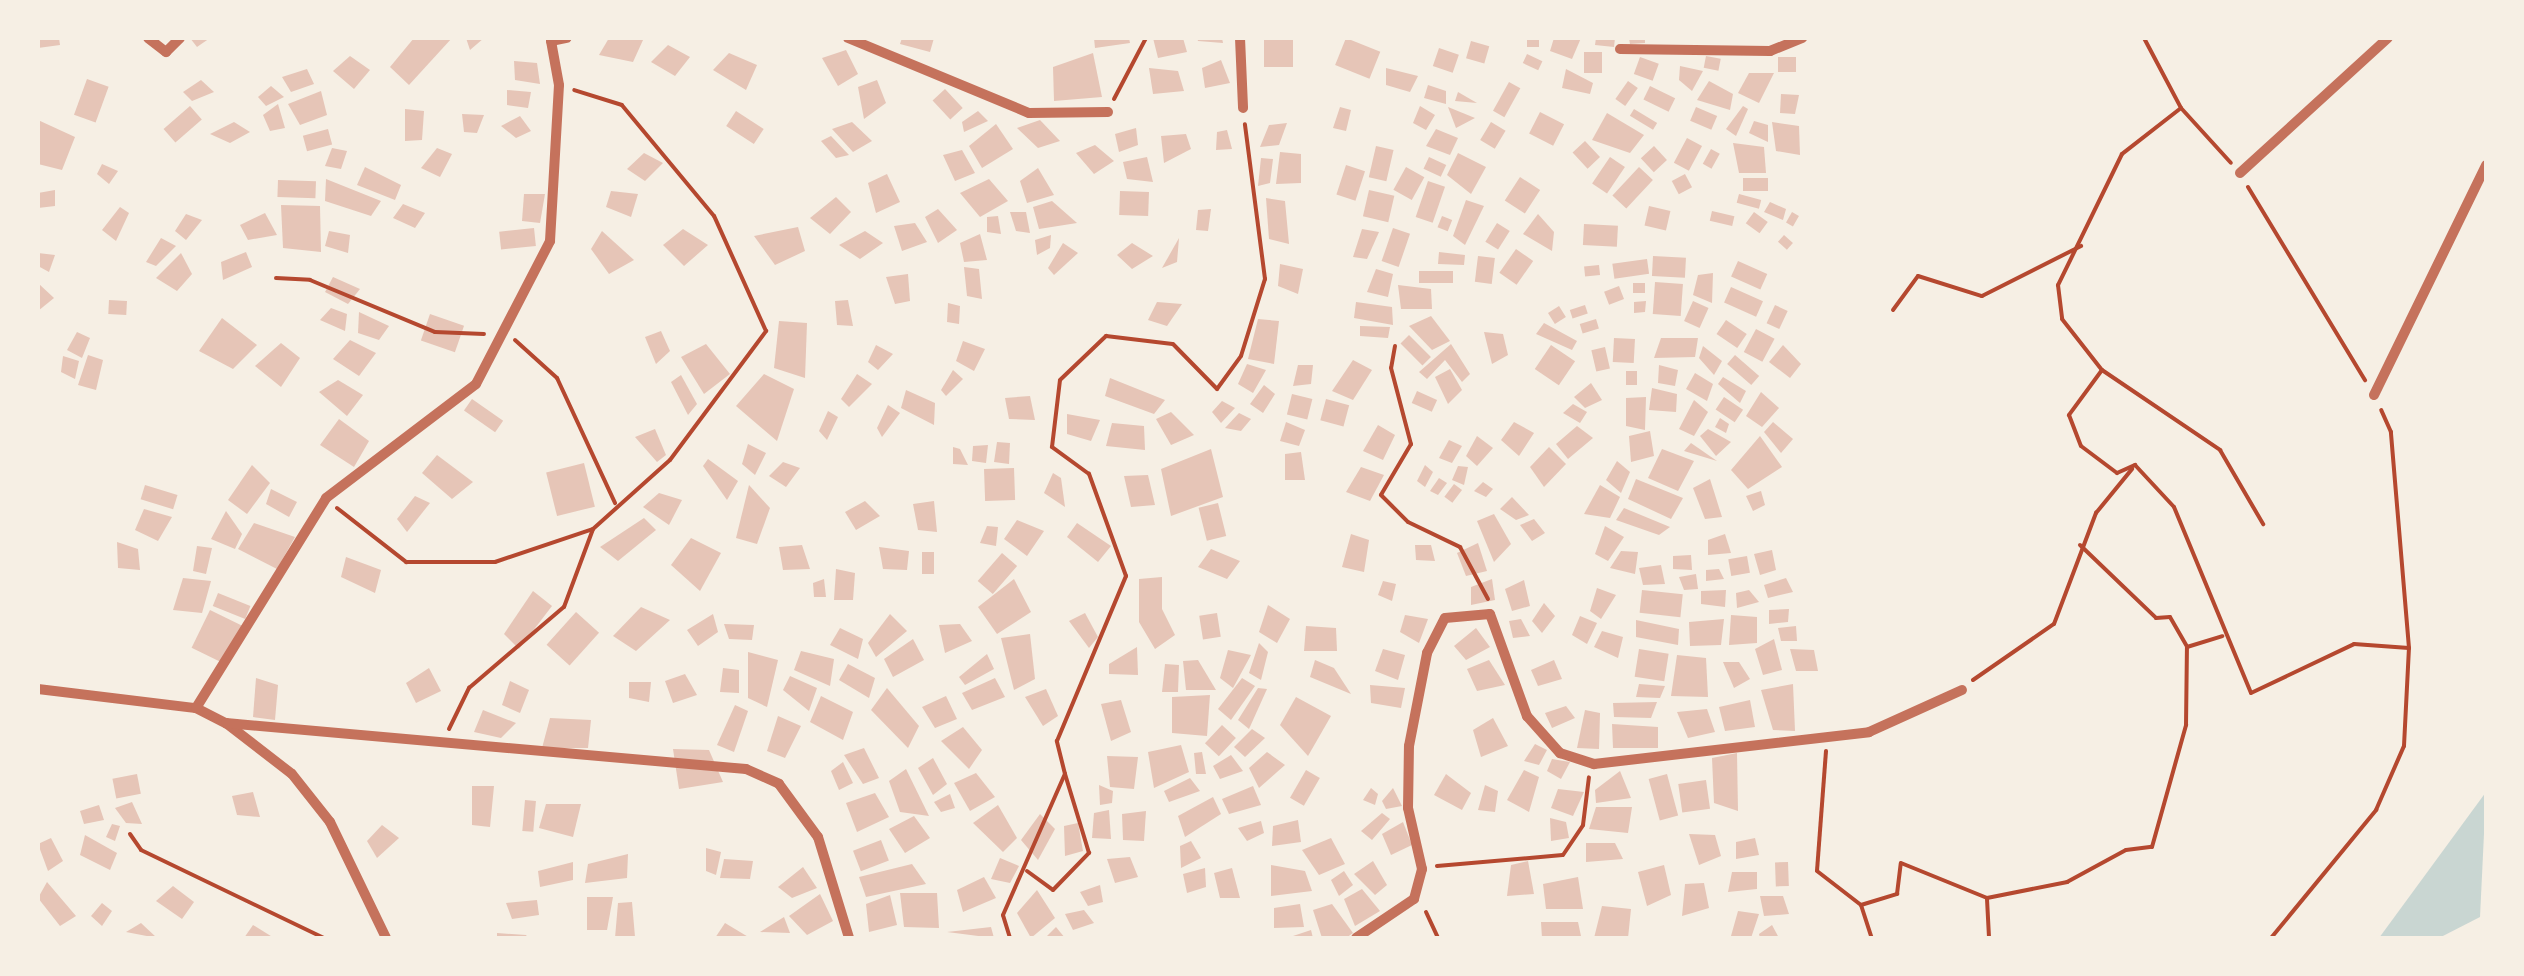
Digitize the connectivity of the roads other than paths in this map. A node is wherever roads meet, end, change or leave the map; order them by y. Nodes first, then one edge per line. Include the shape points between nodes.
1 (148, 38) edge
2 (180, 38) edge
3 (567, 38) edge
4 (848, 38) edge
5 (1240, 38) edge
6 (1802, 38) edge
7 (2388, 38) edge
8 (1620, 48) dead end
9 (1244, 108) road end
10 (1108, 112) road end
11 (2486, 165) edge
12 (2240, 172) road end
13 (2374, 395) road end
14 (38, 689) edge
15 (1962, 690) road end
16 (196, 708) junction
17 (226, 723) junction
18 (386, 938) edge
19 (849, 938) edge
20 (1356, 938) edge

1 - 2 street via 166,52
3 - 16 street via 552,41 559,85 550,241 476,384 326,498
4 - 10 street via 1029,114
5 - 9 street
6 - 8 street via 1770,51
7 - 12 street
11 - 13 street
14 - 16 street
15 - 20 street via 1904,720 1827,740 1594,764 1560,753 1527,716 1490,614 1445,618 1418,688 1408,808 1422,869 1414,899
16 - 17 street
17 - 18 street via 292,774 330,822
17 - 19 street via 381,730 454,748 746,769 779,784 833,872

